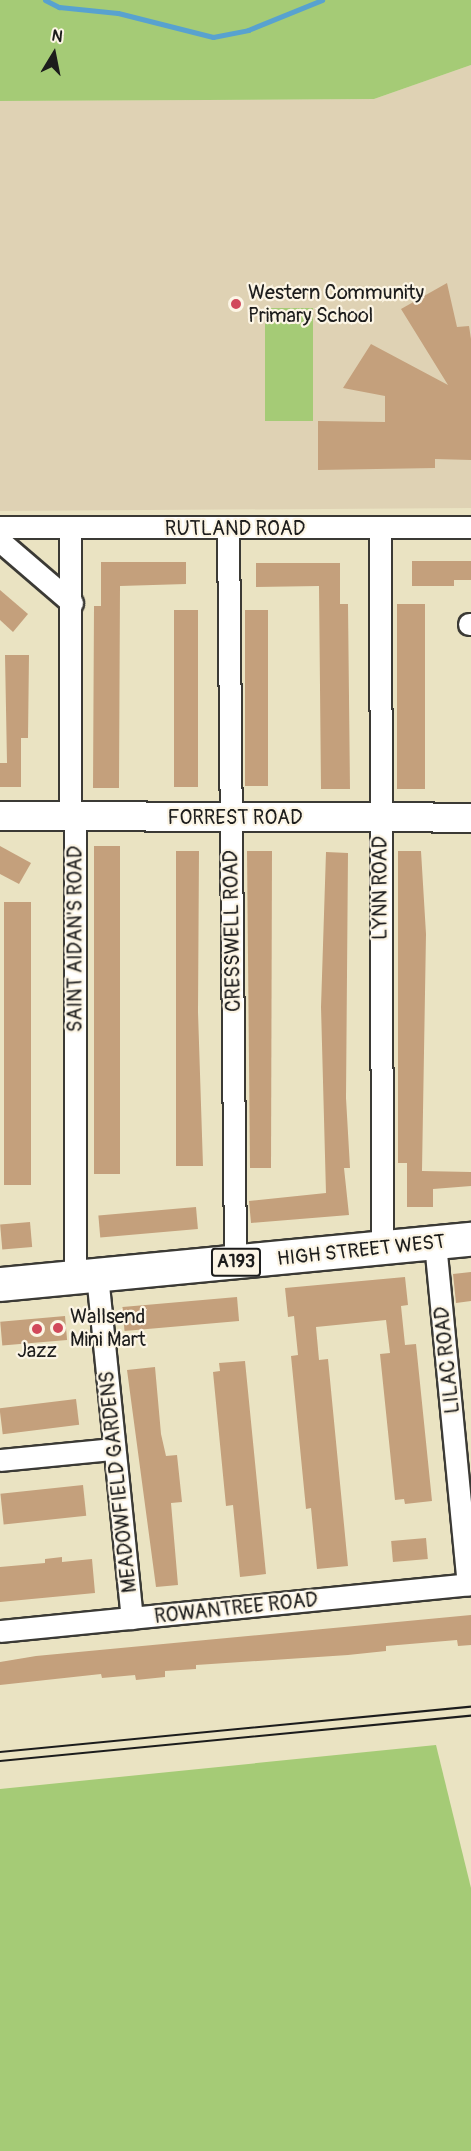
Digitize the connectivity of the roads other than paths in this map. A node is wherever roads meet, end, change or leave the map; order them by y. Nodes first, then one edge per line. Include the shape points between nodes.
1 (0, 527) edge
2 (228, 527) junction
3 (471, 527) edge
4 (70, 528) junction
5 (380, 528) junction
6 (0, 542) edge
7 (72, 603) junction
8 (0, 816) edge
9 (72, 817) junction
10 (231, 818) junction
11 (380, 818) junction
12 (471, 818) edge
13 (471, 1239) edge
14 (435, 1243) junction
15 (382, 1248) junction
16 (235, 1263) junction
17 (86, 1276) junction
18 (0, 1284) edge
19 (113, 1449) junction
20 (0, 1460) edge
21 (470, 1584) edge
22 (132, 1618) junction
23 (0, 1631) edge

1 - 4 street, RUTLAND ROAD
2 - 4 street, RUTLAND ROAD
2 - 5 street, RUTLAND ROAD
2 - 10 street, CRESSWELL ROAD
3 - 5 street, RUTLAND ROAD
4 - 7 street, SAINT AIDAN'S ROAD
5 - 11 street, LYNN ROAD
6 - 7 street
7 - 9 street, SAINT AIDAN'S ROAD
8 - 9 street, FORREST ROAD
9 - 10 street, FORREST ROAD
9 - 17 street, SAINT AIDAN'S ROAD
10 - 11 street, FORREST ROAD
10 - 16 street, CRESSWELL ROAD
11 - 12 street, FORREST ROAD
11 - 15 street, LYNN ROAD
13 - 14 main road, HIGH STREET WEST / A193
14 - 15 main road, HIGH STREET WEST / A193
14 - 21 street, LILAC ROAD
15 - 16 main road, HIGH STREET WEST / A193
16 - 17 main road, HIGH STREET WEST / A193
17 - 18 main road, HIGH STREET WEST / A193
17 - 19 street, MEADOWFIELD GARDENS
19 - 20 street
19 - 22 street, MEADOWFIELD GARDENS
21 - 22 street, ROWANTREE ROAD
22 - 23 street, ROWANTREE ROAD

